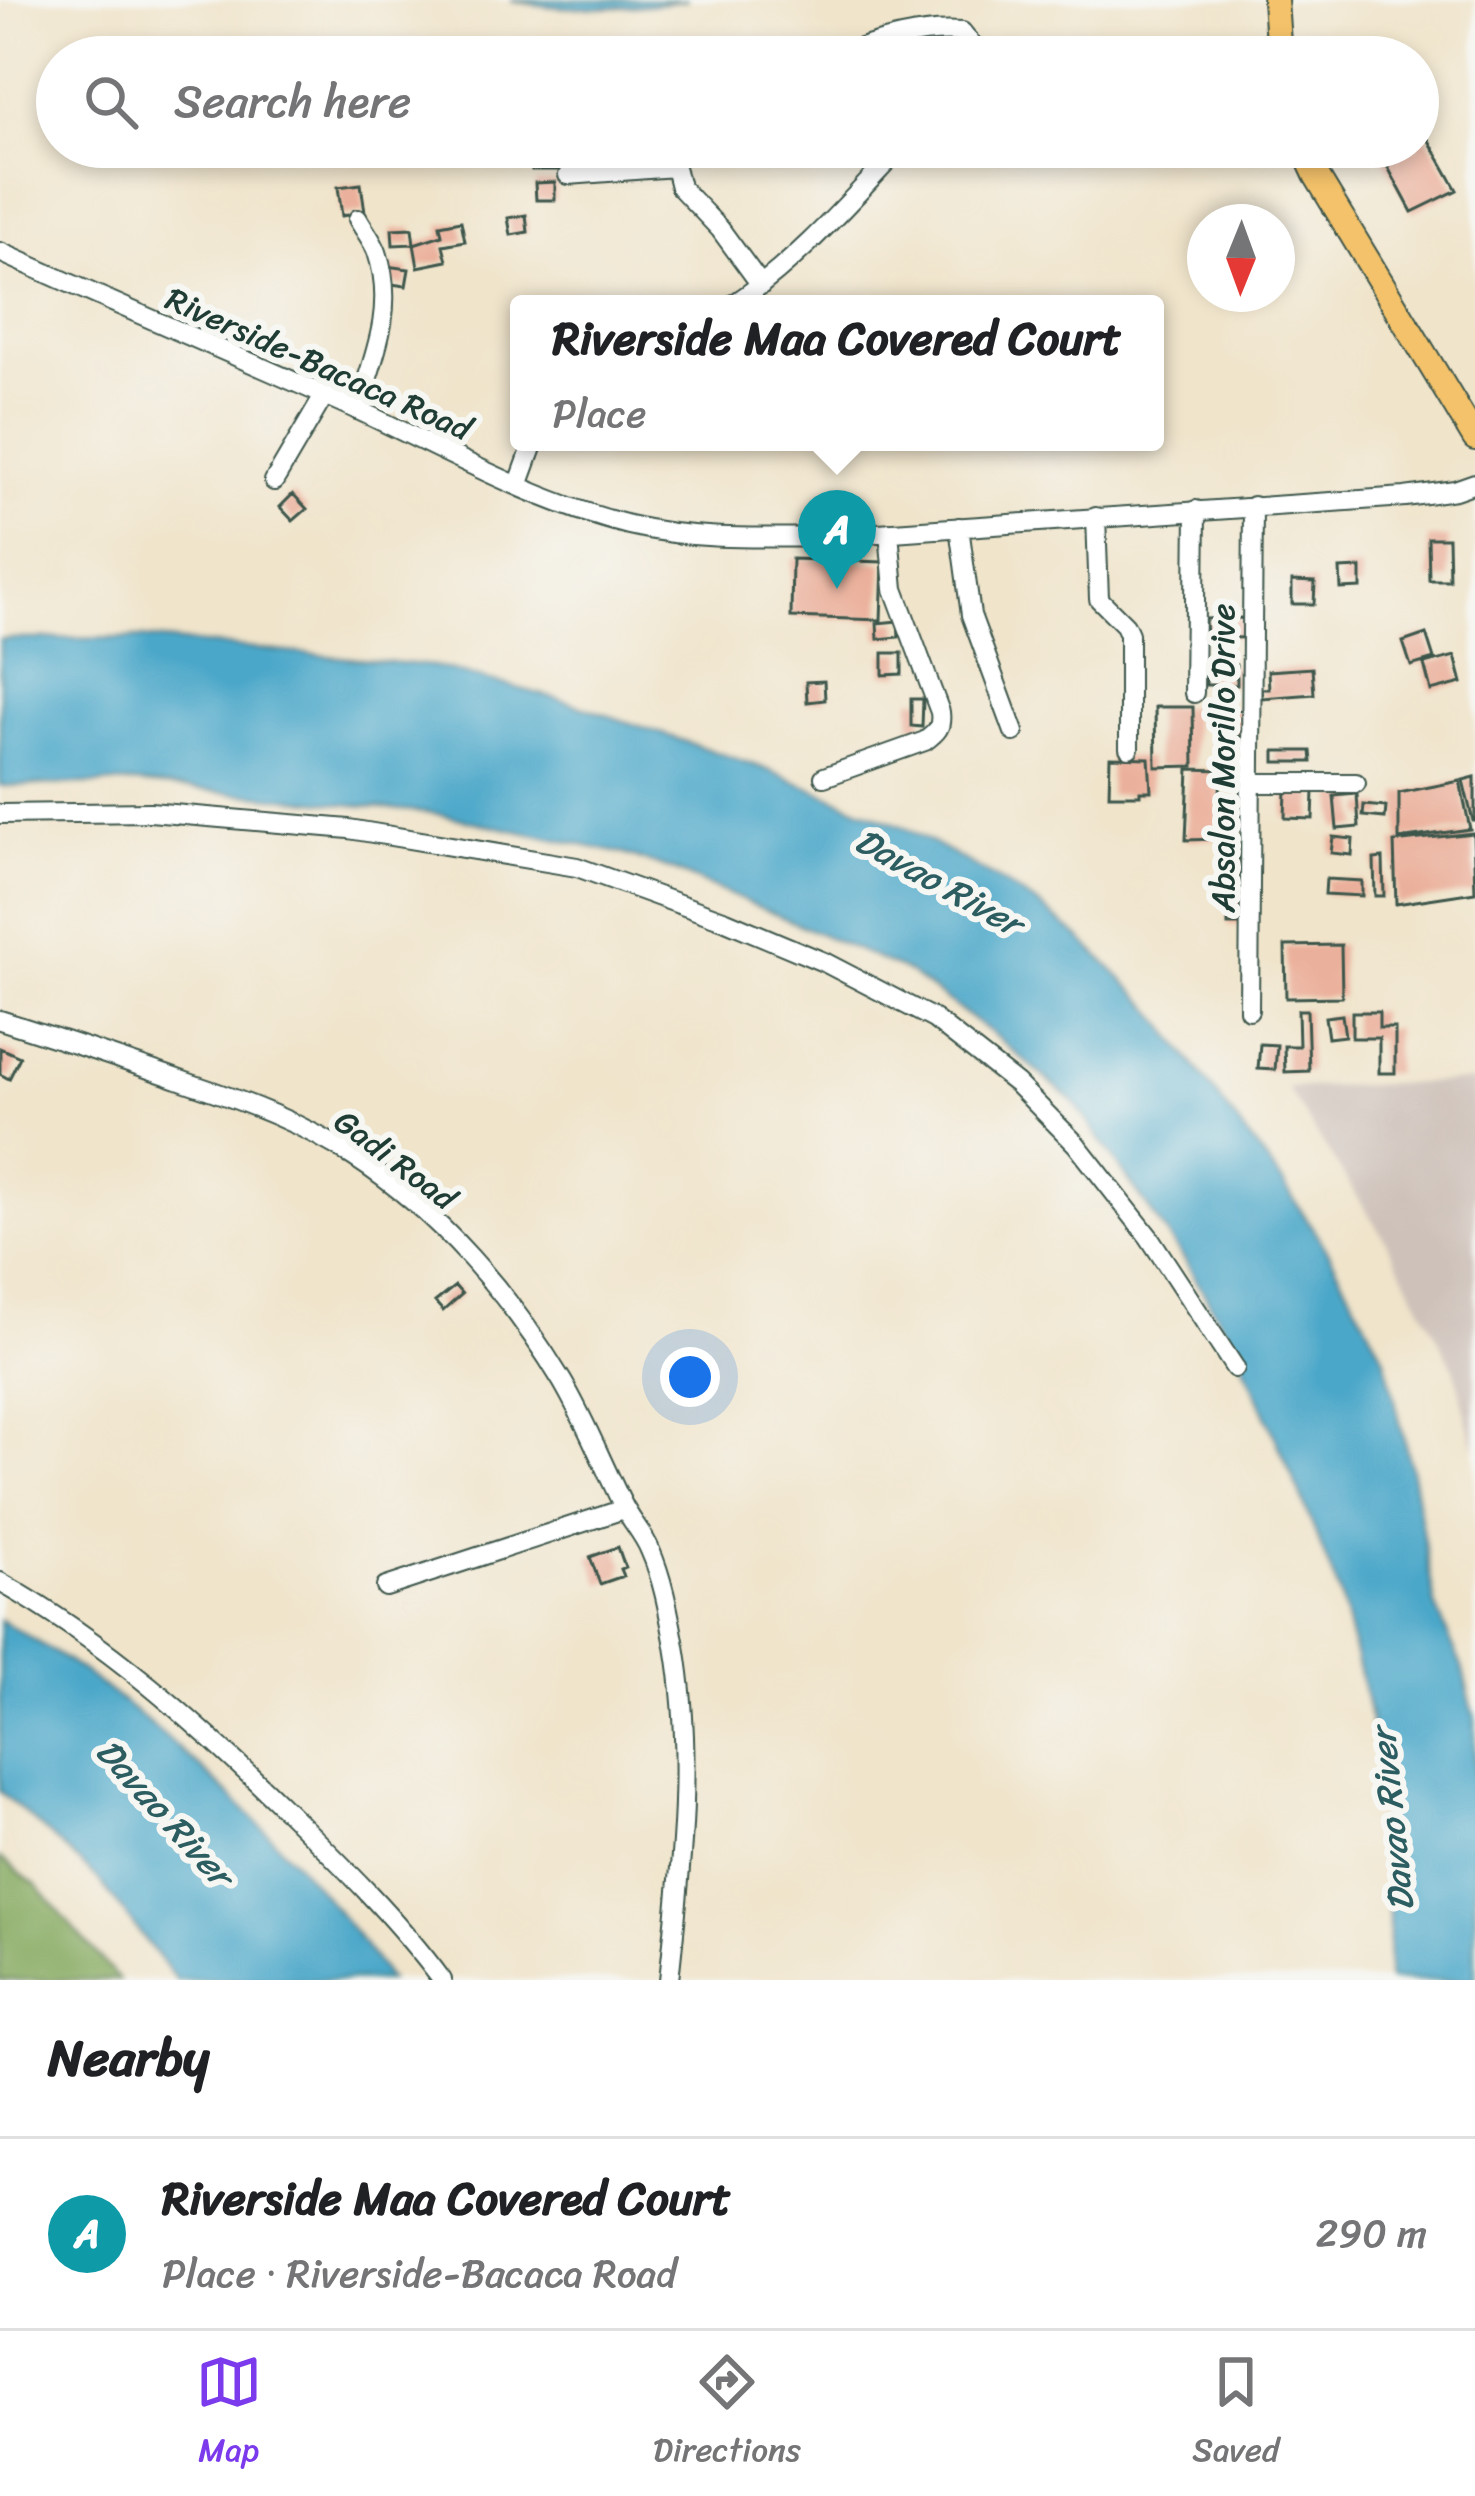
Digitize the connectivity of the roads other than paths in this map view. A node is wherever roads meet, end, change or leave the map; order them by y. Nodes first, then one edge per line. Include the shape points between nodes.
1 (1275, 0) edge
2 (911, 36) edge
3 (965, 36) edge
4 (1278, 36) edge
5 (663, 168) edge
6 (675, 168) edge
7 (881, 168) edge
8 (1313, 168) edge
9 (568, 176) dead end
10 (358, 219) dead end
11 (0, 252) edge
12 (761, 285) junction
13 (747, 295) edge
14 (324, 396) junction
15 (357, 410) junction
16 (1475, 438) edge
17 (531, 451) edge
18 (274, 481) dead end
19 (1475, 483) edge
20 (518, 486) junction
21 (1253, 506) junction
22 (1196, 510) junction
23 (1096, 517) junction
24 (959, 527) junction
25 (889, 532) junction
26 (1194, 693) dead end
27 (1014, 732) dead end
28 (1130, 748) dead end
29 (824, 777) dead end
30 (1252, 783) junction
31 (1356, 783) dead end
32 (0, 814) edge
33 (1249, 1010) dead end
34 (0, 1020) edge
35 (1235, 1368) dead end
36 (624, 1509) junction
37 (0, 1582) edge
38 (386, 1587) dead end
39 (442, 1980) edge
40 (670, 1980) edge

1 - 4 main road
2 - 3 street
5 - 9 street
6 - 12 street via 680,187
7 - 12 street
8 - 16 main road
10 - 15 street via 376,252 387,303
11 - 14 street, Riverside-Bacaca Road
12 - 13 street
14 - 15 street, Riverside-Bacaca Road
14 - 18 street
15 - 20 street, Riverside-Bacaca Road
17 - 20 street
19 - 21 street, Riverside-Bacaca Road via 1405,497
20 - 25 street, Riverside-Bacaca Road via 681,534
21 - 22 street, Riverside-Bacaca Road
21 - 30 street, Absalon Morillo Drive
22 - 23 street, Riverside-Bacaca Road
22 - 26 street
23 - 24 street, Riverside-Bacaca Road
23 - 28 street via 1099,599 1129,634
24 - 25 street, Riverside-Bacaca Road
24 - 27 street via 971,615
25 - 29 street via 894,589 941,723 925,741
30 - 31 street
30 - 33 street, Absalon Morillo Drive
32 - 35 street via 150,812 349,829 578,866 826,963 934,1019 1017,1084 1149,1237
34 - 36 street, Gadi Road via 295,1123 410,1199 533,1338
36 - 38 street
36 - 40 street, Gadi Road via 662,1585 681,1695 684,1823
37 - 39 street via 131,1670 236,1761 345,1868

